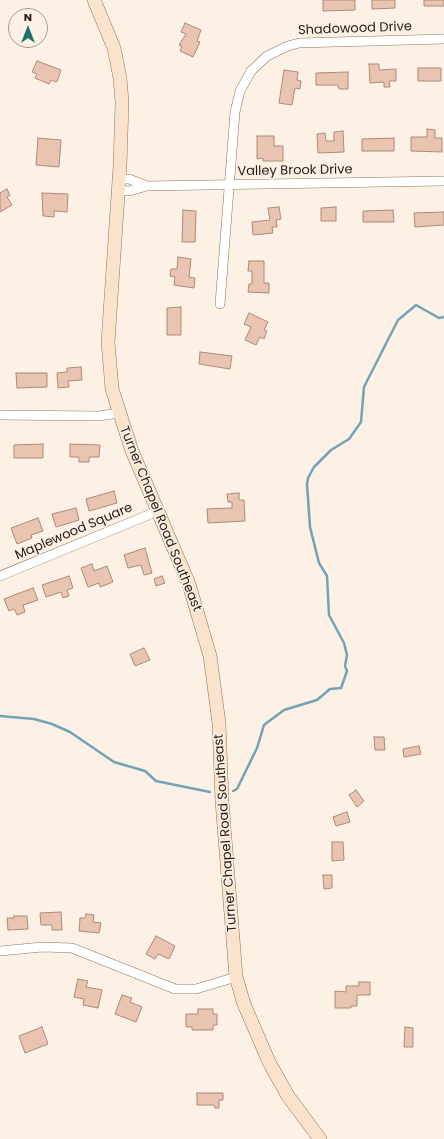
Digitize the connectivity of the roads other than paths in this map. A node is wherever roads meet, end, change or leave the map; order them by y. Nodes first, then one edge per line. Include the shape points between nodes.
1 (94, 0) edge
2 (444, 39) edge
3 (444, 181) edge
4 (119, 184) junction
5 (229, 185) junction
6 (220, 304) dead end
7 (119, 413) junction
8 (0, 415) edge
9 (158, 511) junction
10 (0, 576) edge
11 (0, 951) edge
12 (236, 977) junction
13 (320, 1139) edge

1 - 4 street, Turner Chapel Road Southeast via 112,43 120,78 123,115
2 - 5 street, Shadowood Drive via 299,43 267,56 251,71 238,101
3 - 5 street, Valley Brook Drive
4 - 5 street, Valley Brook Drive via 129,180 147,186
4 - 7 street, Turner Chapel Road Southeast via 108,342 110,373
5 - 6 street
7 - 8 street via 98,416
7 - 9 street, Turner Chapel Road Southeast
9 - 10 street, Maplewood Square
9 - 12 street, Turner Chapel Road Southeast via 195,602 214,678
11 - 12 street via 42,947 72,948 175,989 196,989
12 - 13 street, Turner Chapel Road Southeast via 244,1004 269,1062 288,1096

